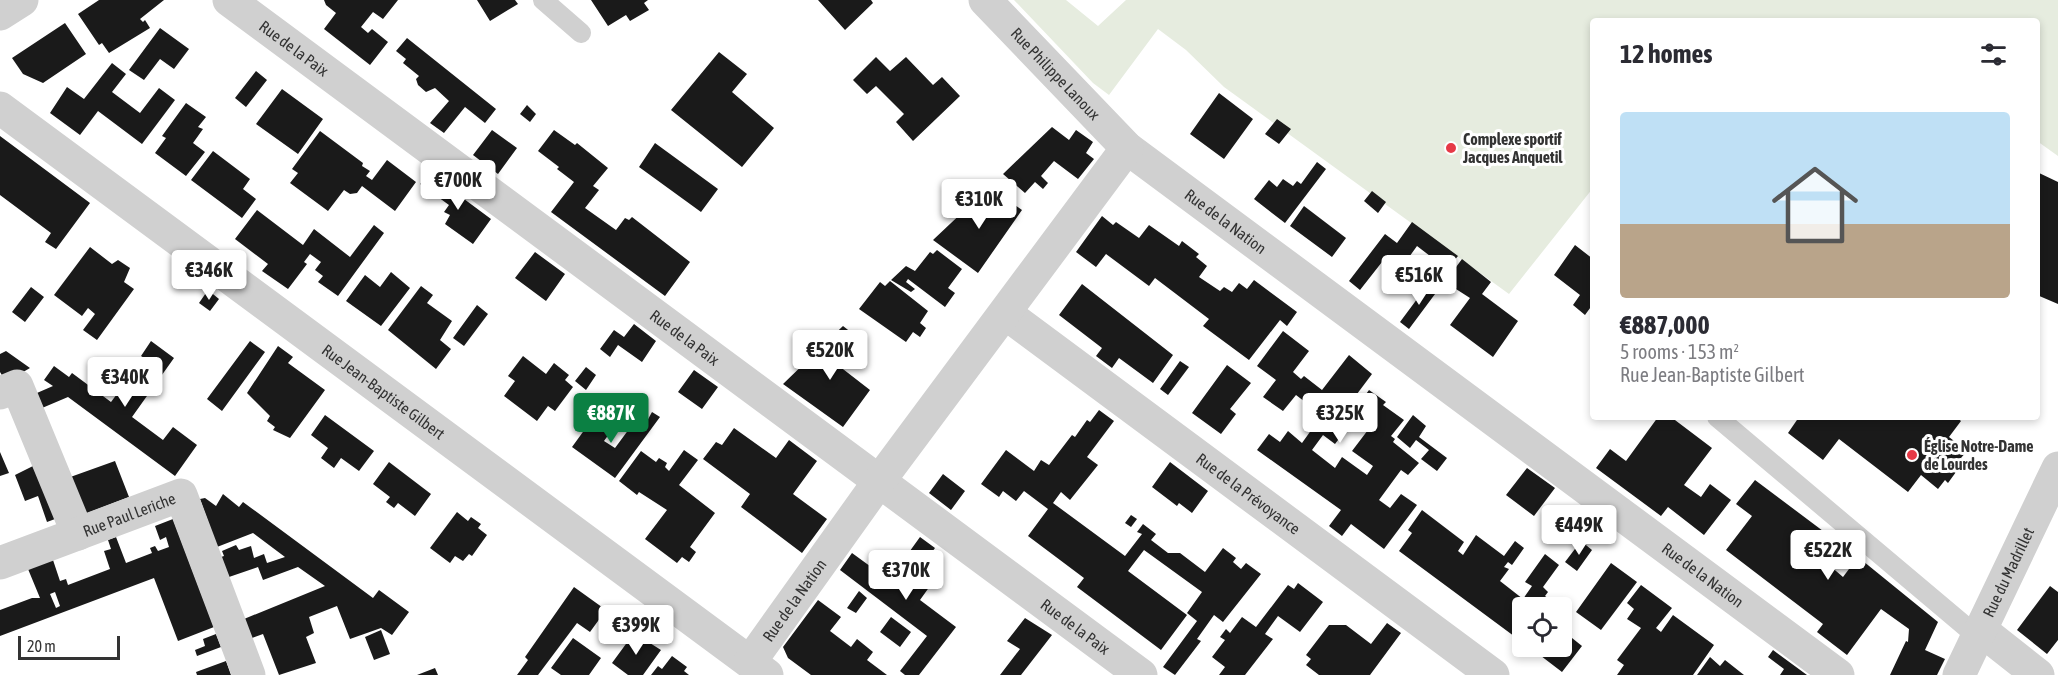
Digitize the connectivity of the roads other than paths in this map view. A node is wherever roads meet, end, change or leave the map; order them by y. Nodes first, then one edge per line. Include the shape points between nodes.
1 (21, 0) edge
2 (229, 0) edge
3 (543, 0) edge
4 (985, 0) edge
5 (0, 14) edge
6 (581, 33) dead end
7 (0, 108) edge
8 (1127, 148) junction
9 (1005, 313) junction
10 (0, 393) edge
11 (1721, 420) edge
12 (2058, 468) edge
13 (880, 480) junction
14 (78, 534) junction
15 (0, 563) edge
16 (1980, 633) junction
17 (758, 669) edge
18 (249, 675) edge
19 (1141, 675) edge
20 (1492, 675) edge
21 (1838, 675) edge
22 (1959, 675) edge
23 (2038, 675) edge

1 - 5 street
2 - 13 street, Rue de la Paix
3 - 6 lane
4 - 8 street, Rue Philippe Lanoux
7 - 17 street, Rue Jean-Baptiste Gilbert
8 - 9 street, Rue de la Nation
8 - 21 street, Rue de la Nation
9 - 13 street, Rue de la Nation
9 - 20 street, Rue de la Prévoyance
10 - 14 street via 17,386
11 - 16 lane
12 - 16 street, Rue du Madrillet
13 - 17 street, Rue de la Nation
13 - 19 street, Rue de la Paix
14 - 15 street, Rue Paul Leriche
14 - 18 street, Rue Paul Leriche via 181,495
16 - 22 street, Rue du Madrillet
16 - 23 street

